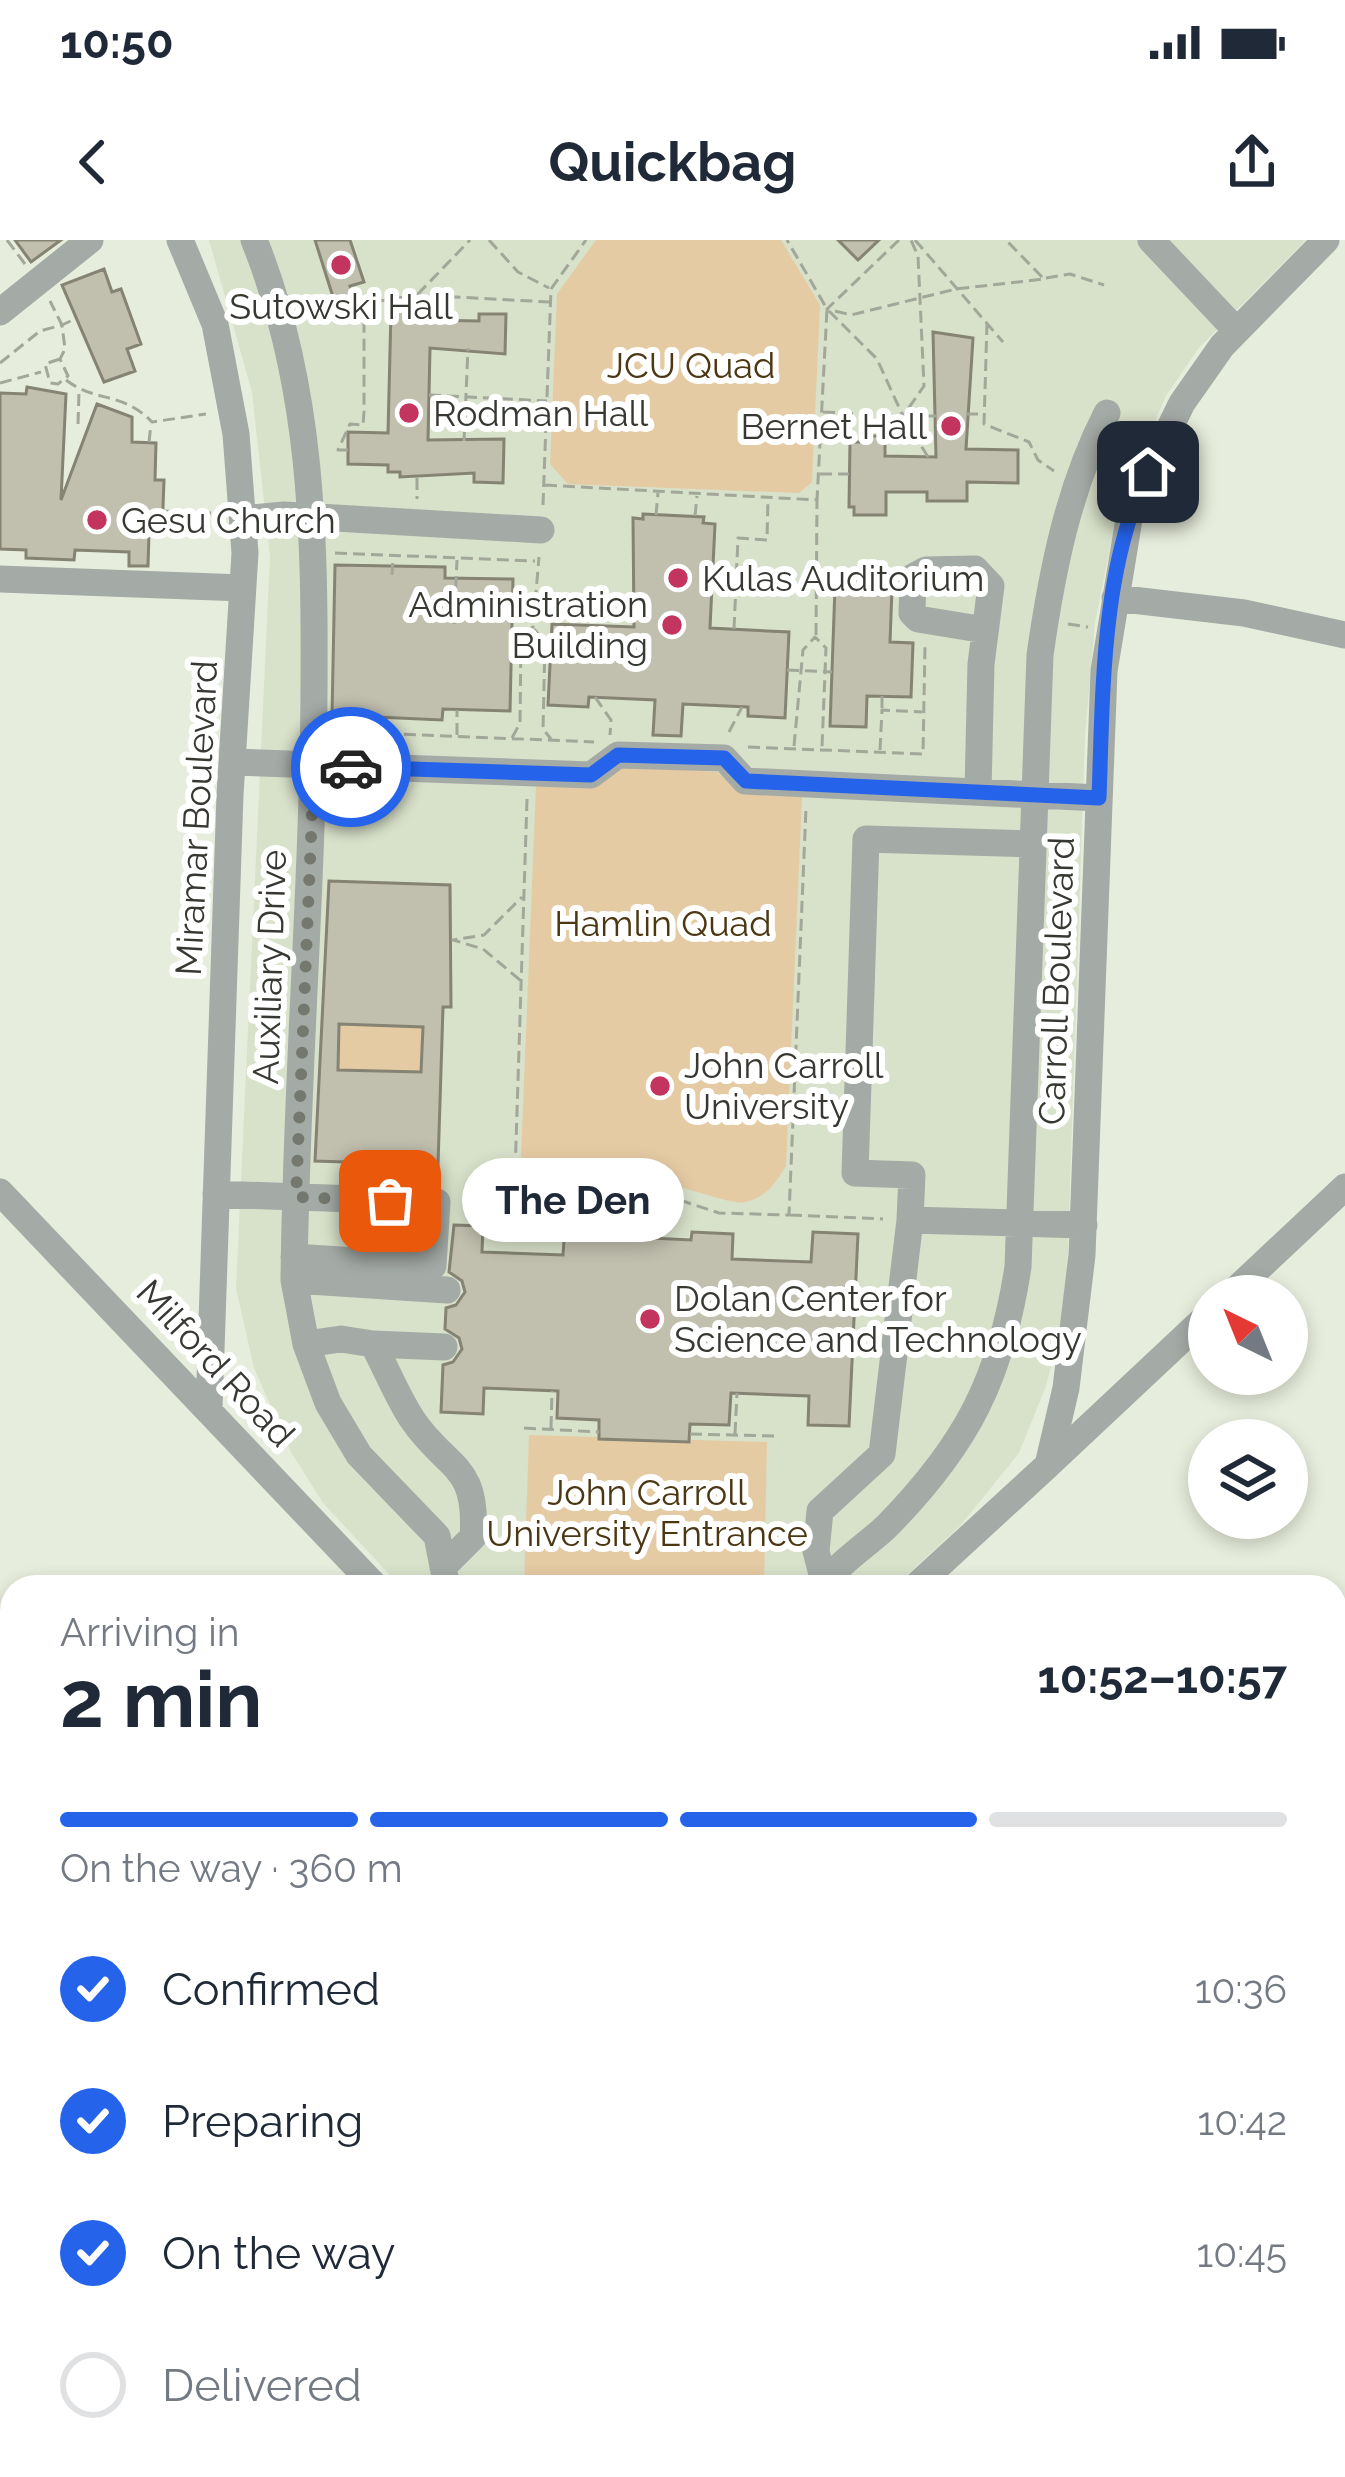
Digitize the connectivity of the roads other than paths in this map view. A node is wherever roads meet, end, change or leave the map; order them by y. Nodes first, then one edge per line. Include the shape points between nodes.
1 (90, 240) edge
2 (180, 240) edge
3 (254, 240) edge
4 (1151, 240) edge
5 (1326, 240) edge
6 (0, 312) edge
7 (1236, 330) junction
8 (1107, 413) dead end
9 (243, 519) junction
10 (315, 519) junction
11 (541, 530) road end
12 (0, 579) edge
13 (243, 588) junction
14 (1115, 598) junction
15 (985, 630) junction
16 (1345, 635) edge
17 (232, 762) junction
18 (314, 766) junction
19 (978, 790) junction
20 (1034, 794) junction
21 (1099, 798) junction
22 (1033, 844) junction
23 (1345, 1187) edge
24 (0, 1192) edge
25 (216, 1194) junction
26 (296, 1197) junction
27 (910, 1220) junction
28 (1020, 1224) junction
29 (1084, 1225) junction
30 (294, 1268) junction
31 (1251, 1275) edge
32 (447, 1290) dead end
33 (1188, 1334) edge
34 (306, 1344) junction
35 (373, 1344) junction
36 (444, 1347) dead end
37 (209, 1408) junction
38 (1048, 1465) junction
39 (365, 1575) edge
40 (445, 1575) edge
41 (446, 1575) edge
42 (821, 1575) edge
43 (836, 1575) edge
44 (927, 1575) edge

1 - 6 street
2 - 9 street, Miramar Boulevard via 214,324
3 - 10 street, Auxiliary Drive via 281,320
4 - 7 street
5 - 7 street, Carroll Boulevard
7 - 14 street, Carroll Boulevard via 1182,403 1131,507
8 - 20 street via 1076,484 1045,622
9 - 10 street
9 - 13 street, Miramar Boulevard
10 - 11 street
10 - 18 street, Auxiliary Drive
12 - 13 street
13 - 17 street, Miramar Boulevard
14 - 16 street
14 - 21 street, Carroll Boulevard
15 - 15 street via 992,586 983,572 926,569 913,577 918,620
15 - 19 street
17 - 18 street
17 - 25 street, Miramar Boulevard
18 - 19 street via 591,775 618,755 724,758 746,781
18 - 26 street, Auxiliary Drive
19 - 20 street
20 - 21 street
20 - 22 street
21 - 29 street, Carroll Boulevard
22 - 27 street via 866,839 854,1173 912,1175
22 - 28 street
23 - 31 street
24 - 37 street, Milford Road
25 - 26 street
25 - 37 street, Miramar Boulevard
26 - 30 street, Auxiliary Drive
26 - 30 street via 437,1202 433,1266
27 - 28 street
27 - 42 street via 885,1400 888,1441 820,1511
28 - 29 street
28 - 43 street via 1009,1329 976,1413 952,1455
29 - 38 street, Carroll Boulevard via 1075,1337
30 - 32 street
30 - 34 street, Auxiliary Drive
33 - 38 street
34 - 35 street
34 - 40 street, Auxiliary Drive via 359,1455 437,1536
35 - 36 street
35 - 41 street via 413,1421 459,1468 476,1499 473,1537
37 - 39 street, Milford Road
38 - 44 street

